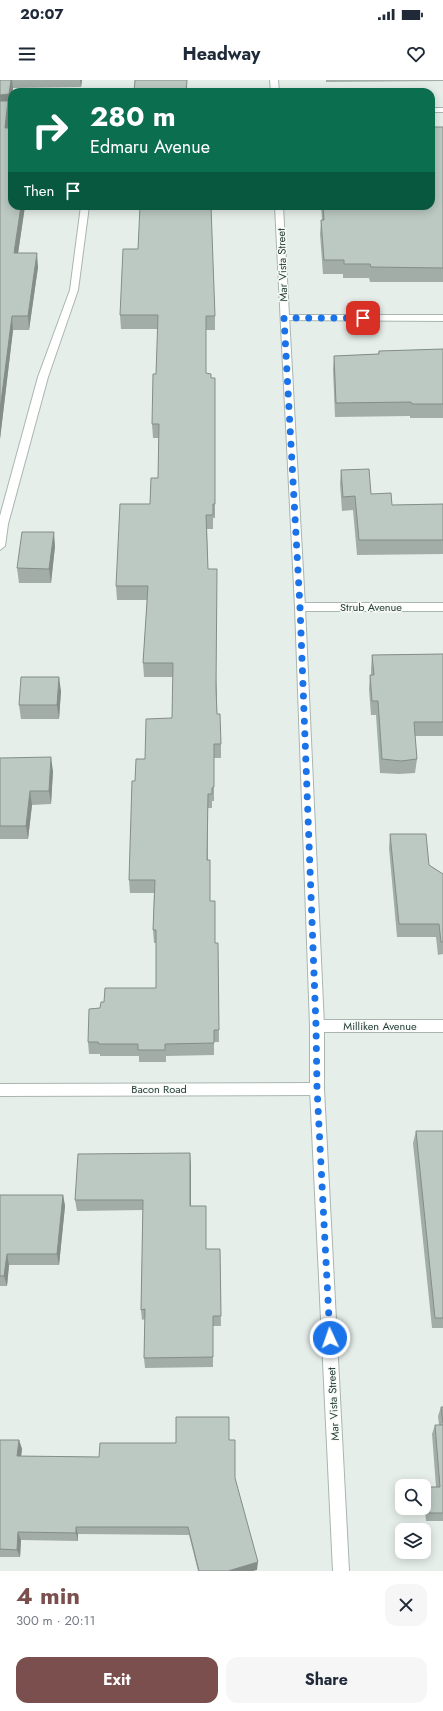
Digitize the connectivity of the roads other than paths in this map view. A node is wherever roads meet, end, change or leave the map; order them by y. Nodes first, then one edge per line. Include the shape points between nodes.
1 (84, 210) edge
2 (279, 210) edge
3 (284, 318) junction
4 (443, 318) edge
5 (0, 546) edge
6 (300, 607) junction
7 (443, 607) edge
8 (316, 1026) junction
9 (443, 1026) edge
10 (317, 1088) junction
11 (0, 1090) edge
12 (341, 1571) edge

1 - 5 street via 74,290 43,377 3,524
2 - 3 street, Mar Vista Street
3 - 4 street
3 - 6 street, Mar Vista Street
6 - 7 street, Strub Avenue
6 - 8 street, Mar Vista Street
8 - 9 street, Milliken Avenue
8 - 10 street, Mar Vista Street
10 - 11 street, Bacon Road
10 - 12 street, Mar Vista Street

